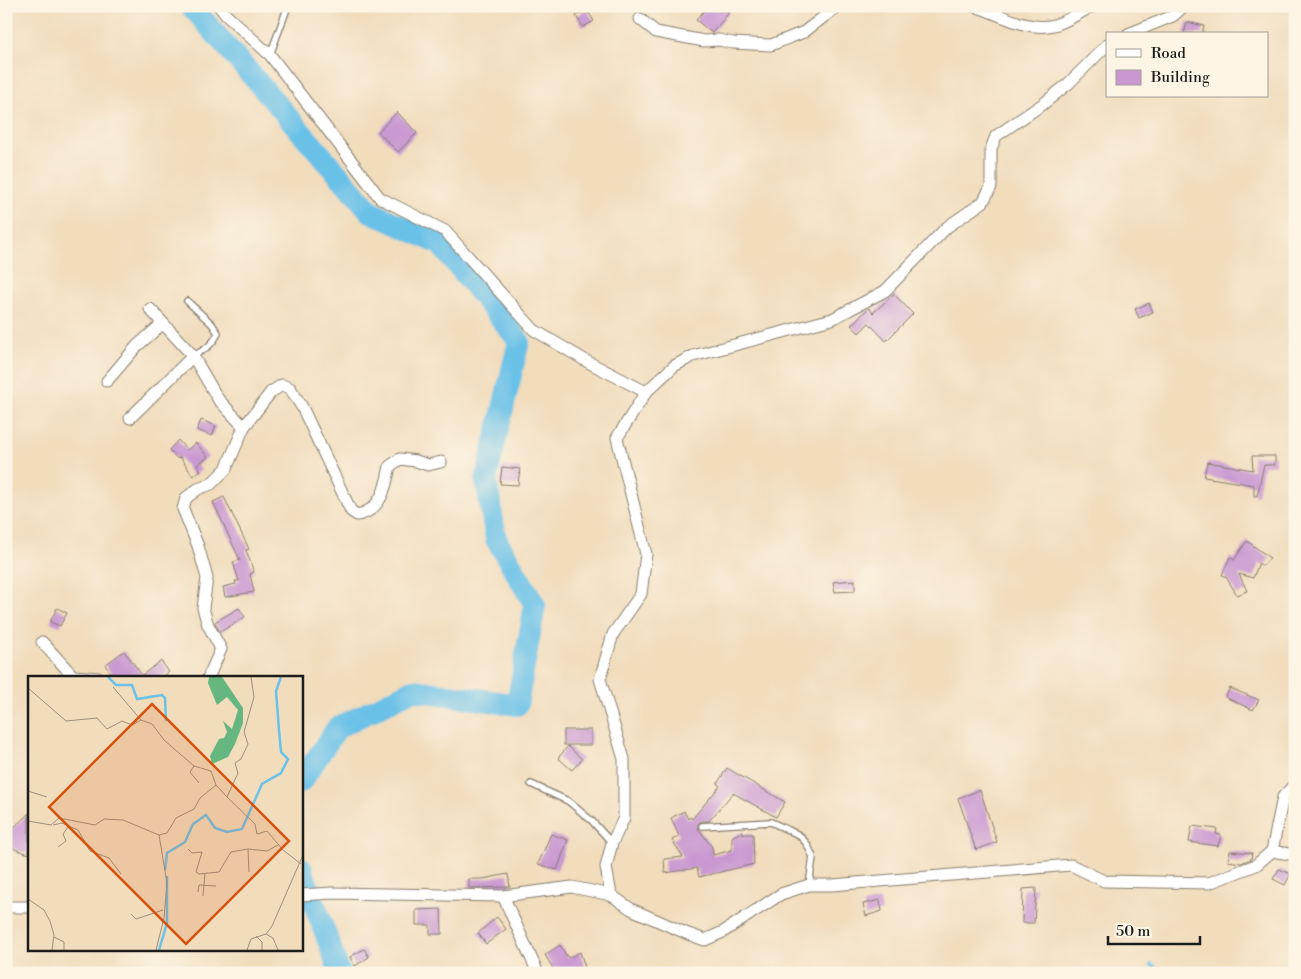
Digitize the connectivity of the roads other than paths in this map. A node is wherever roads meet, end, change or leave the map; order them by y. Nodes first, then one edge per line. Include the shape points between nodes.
1 (219, 6) edge
2 (288, 6) edge
3 (838, 6) edge
4 (974, 6) edge
5 (1093, 6) edge
6 (1184, 6) edge
7 (640, 19) dead end
8 (1133, 32) edge
9 (1106, 46) edge
10 (270, 55) junction
11 (187, 301) dead end
12 (150, 309) dead end
13 (162, 324) junction
14 (193, 356) junction
15 (107, 381) dead end
16 (646, 392) junction
17 (130, 418) dead end
18 (244, 427) junction
19 (441, 462) dead end
20 (42, 642) dead end
21 (73, 676) edge
22 (209, 676) edge
23 (531, 784) dead end
24 (1295, 784) edge
25 (702, 826) dead end
26 (612, 843) junction
27 (1272, 851) junction
28 (1295, 855) edge
29 (809, 885) junction
30 (611, 894) junction
31 (302, 895) edge
32 (503, 896) junction
33 (6, 907) edge
34 (28, 907) edge
35 (538, 973) edge

1 - 10 street
2 - 10 lane
3 - 7 street via 804,32 771,45 704,41 656,32
4 - 5 street via 1045,27
6 - 8 street via 1174,16
9 - 16 street via 1068,84 996,136 991,148 991,187 983,202 947,227 885,291 832,319 693,356 674,366
10 - 16 street via 380,198 445,231 534,330
11 - 14 lane via 218,333 215,341
12 - 13 street
13 - 14 street
13 - 15 street via 137,346
14 - 17 street
14 - 18 street via 218,399
16 - 26 street via 617,438 646,554 641,594 613,634 600,679 624,759 624,818
18 - 19 street via 271,392 282,384 290,388 352,512 357,515 366,514 379,502 390,466 400,459 428,465
18 - 22 street via 226,469 211,484 186,498 184,509 207,578 203,608 221,649
20 - 21 street
23 - 26 lane via 568,801
24 - 27 street via 1283,797
25 - 29 lane via 771,822 799,835 813,857
26 - 30 street via 606,867
27 - 28 street
27 - 29 street via 1256,865 1209,883 1104,881 1070,865
29 - 30 street via 781,894 706,940 631,909
30 - 32 street via 572,887
31 - 32 street
32 - 35 street
33 - 34 street

